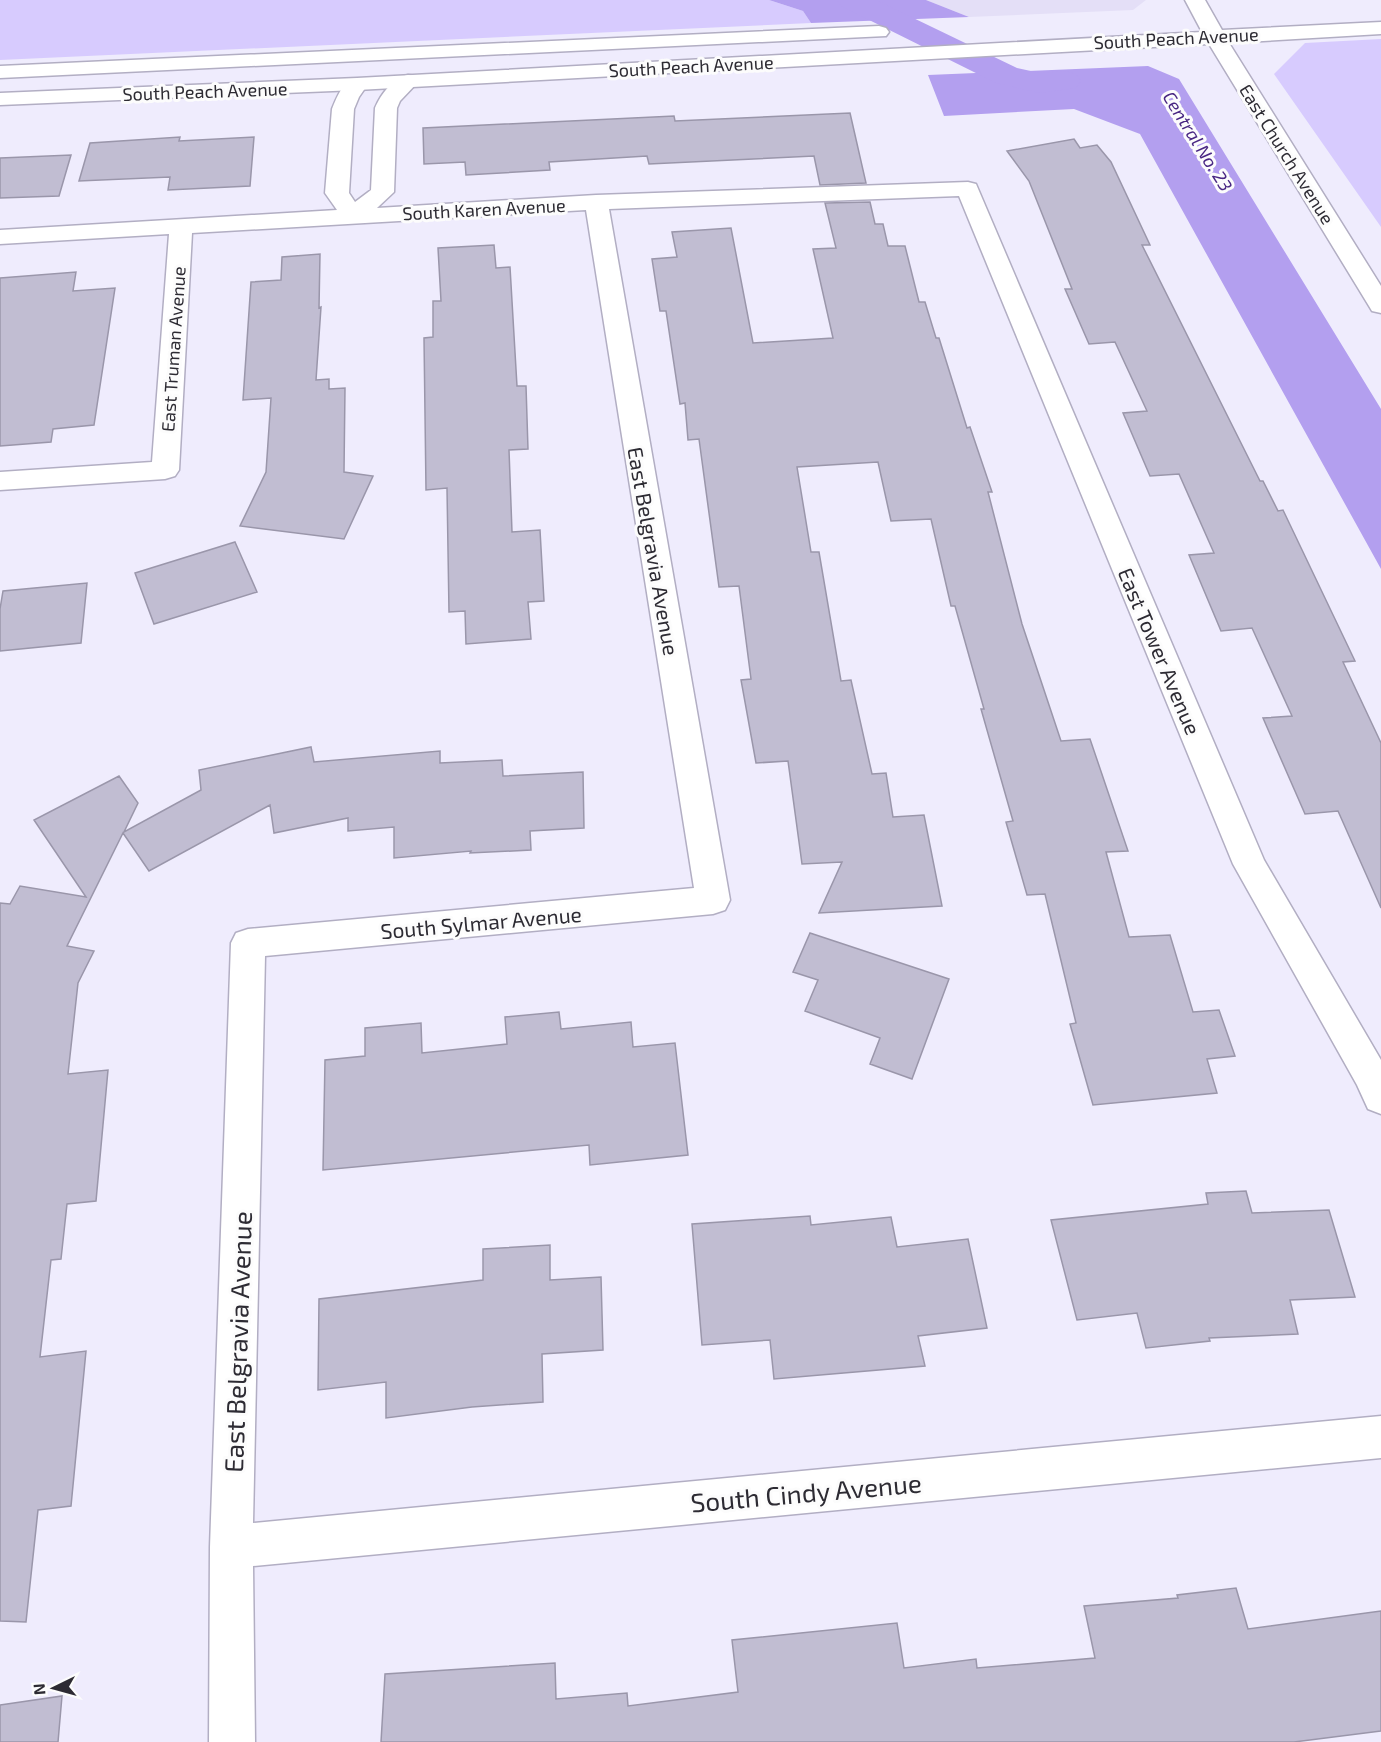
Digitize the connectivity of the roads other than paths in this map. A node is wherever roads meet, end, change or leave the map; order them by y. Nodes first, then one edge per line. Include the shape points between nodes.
1 (1199, 8) edge
2 (1226, 15) dead end
3 (1182, 17) dead end
4 (1381, 28) edge
5 (897, 31) dead end
6 (1215, 36) junction
7 (677, 42) junction
8 (0, 72) edge
9 (408, 81) junction
10 (357, 84) junction
11 (0, 99) edge
12 (968, 189) joint
13 (596, 202) junction
14 (353, 216) junction
15 (181, 227) junction
16 (0, 237) edge
17 (1381, 306) edge
18 (0, 481) edge
19 (713, 900) joint
20 (248, 943) joint
21 (1381, 1098) edge
22 (1381, 1437) edge
23 (231, 1547) junction
24 (232, 1742) edge

1 - 2 street, South Peach Avenue
1 - 3 street, South Peach Avenue
1 - 6 street, East Church Avenue
4 - 6 street, South Peach Avenue
5 - 7 street, South Peach Avenue
6 - 9 street, South Peach Avenue
6 - 17 street, East Church Avenue
7 - 8 street, South Peach Avenue
7 - 10 street via 615,53 393,66 367,75
9 - 10 street, South Peach Avenue
9 - 14 street via 390,98 386,108 382,192
10 - 11 street, South Peach Avenue
10 - 14 street via 343,109 337,193
12 - 13 street, South Karen Avenue
12 - 21 street, East Tower Avenue via 1249,864
13 - 14 street, South Karen Avenue
13 - 19 street, East Belgravia Avenue
14 - 15 street, South Karen Avenue
15 - 16 street, South Karen Avenue
15 - 18 street, East Truman Avenue via 165,470
19 - 20 street, South Sylmar Avenue
20 - 23 street, East Belgravia Avenue
22 - 23 street, South Cindy Avenue
23 - 24 street, East Belgravia Avenue

